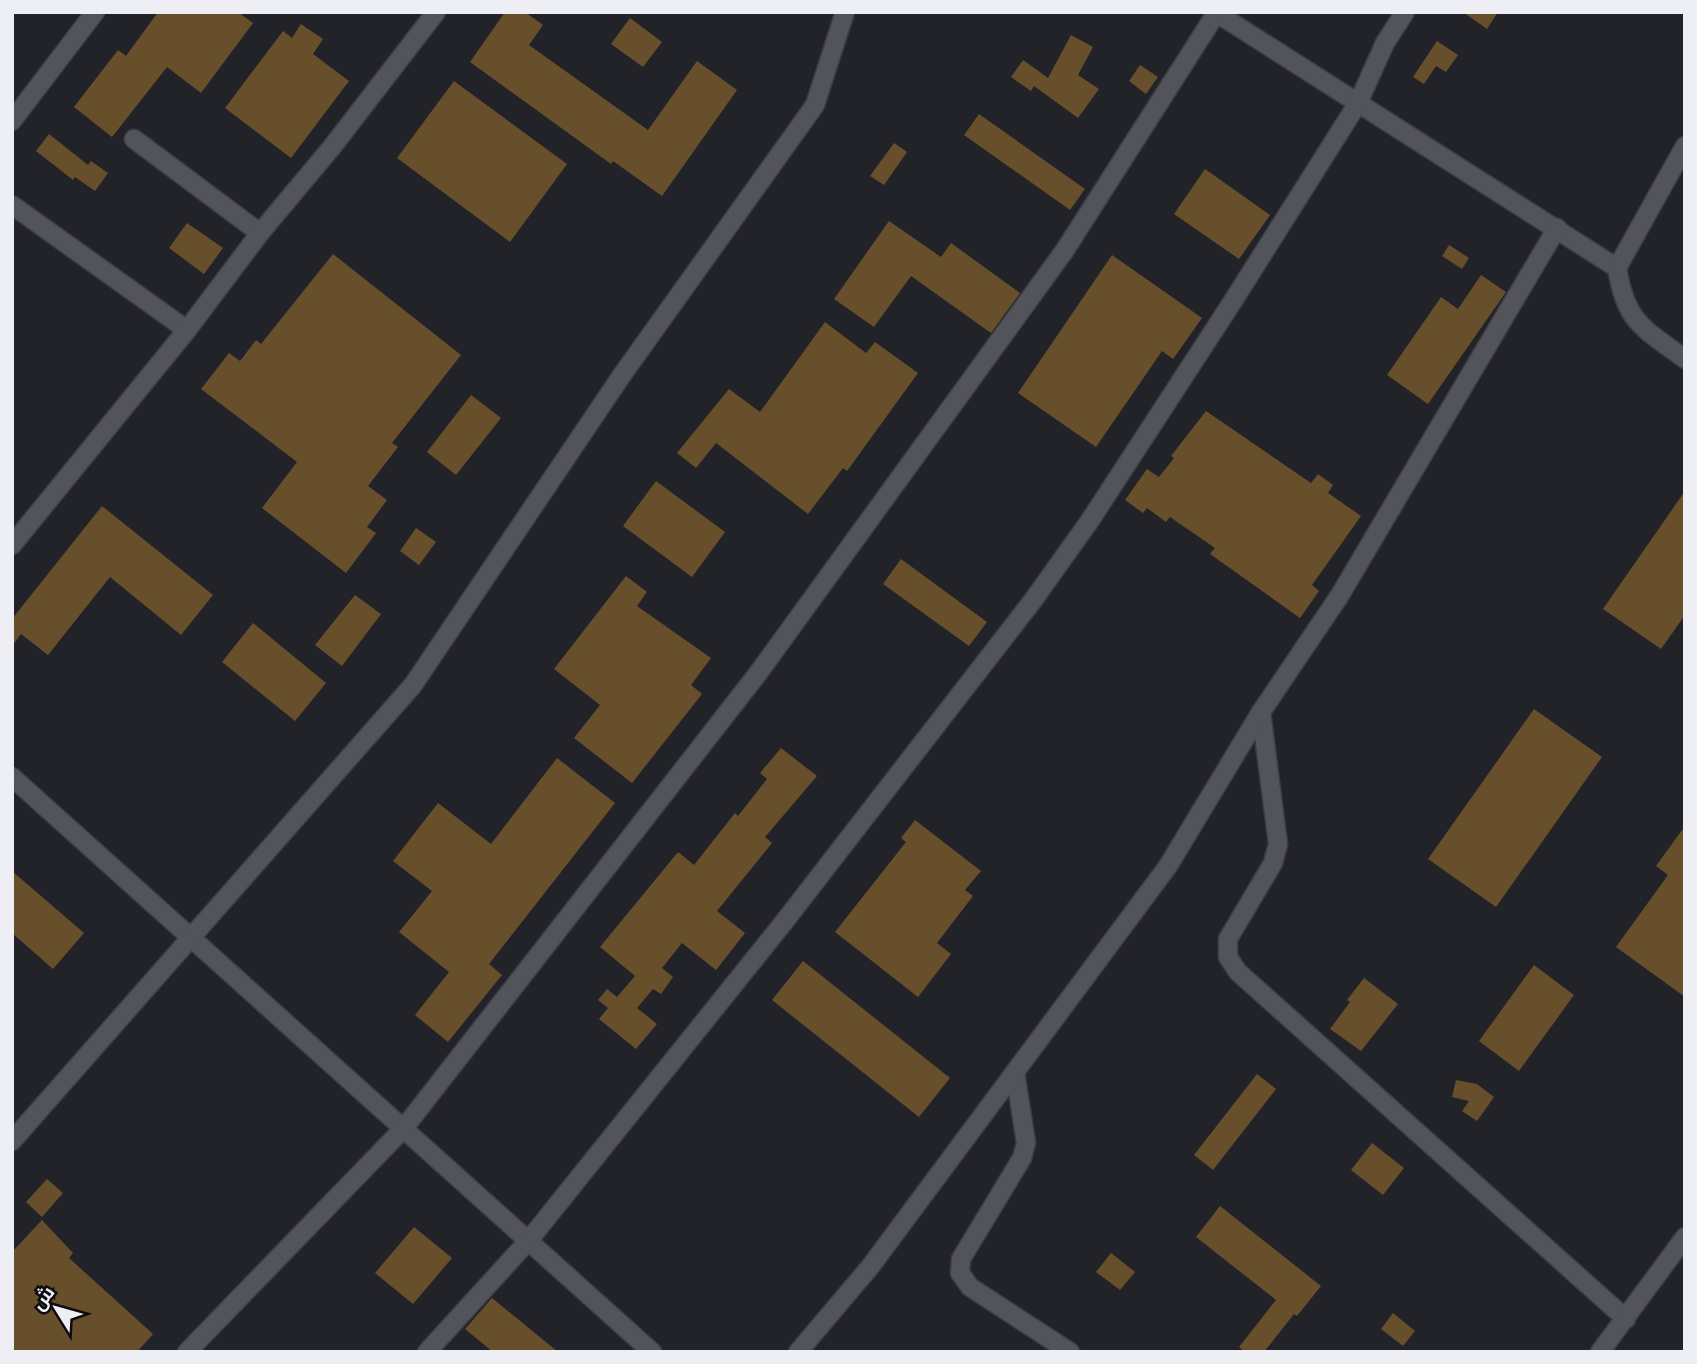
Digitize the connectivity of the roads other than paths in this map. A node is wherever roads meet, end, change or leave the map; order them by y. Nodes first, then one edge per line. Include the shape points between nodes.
1 (95, 12) edge
2 (436, 12) edge
3 (845, 12) edge
4 (1405, 12) edge
5 (1216, 13) edge
6 (1358, 103) junction
7 (12, 121) edge
8 (134, 139) dead end
9 (1685, 146) edge
10 (12, 205) edge
11 (1557, 228) junction
12 (260, 233) junction
13 (1618, 268) junction
14 (187, 330) junction
15 (1685, 359) edge
16 (12, 545) edge
17 (1261, 712) junction
18 (12, 777) edge
19 (192, 938) junction
20 (1015, 1072) junction
21 (404, 1128) junction
22 (12, 1141) edge
23 (1685, 1237) edge
24 (529, 1240) junction
25 (1626, 1319) junction
26 (187, 1352) edge
27 (427, 1352) edge
28 (652, 1352) edge
29 (798, 1352) edge
30 (1070, 1352) edge
31 (1600, 1352) edge

1 - 7 street
2 - 12 street
3 - 19 street via 815,105 622,374 413,685
4 - 6 street via 1385,43
5 - 6 street
5 - 21 street via 1065,250 841,562
6 - 11 street
6 - 24 street via 1099,507 1034,599 784,922
8 - 12 street
9 - 13 street
10 - 14 street
11 - 13 street
11 - 17 street via 1340,595
12 - 14 street
13 - 15 street via 1628,309 1642,327
14 - 16 street
17 - 20 street via 1168,866
17 - 25 street via 1278,844 1273,863 1228,939 1228,957 1237,972
18 - 19 street
19 - 21 street
19 - 22 street
20 - 29 street via 870,1267
20 - 30 street via 1026,1143 1022,1158 961,1259 960,1273 970,1287
21 - 24 street
21 - 26 street
23 - 25 street
24 - 27 street
24 - 28 street
25 - 31 street

